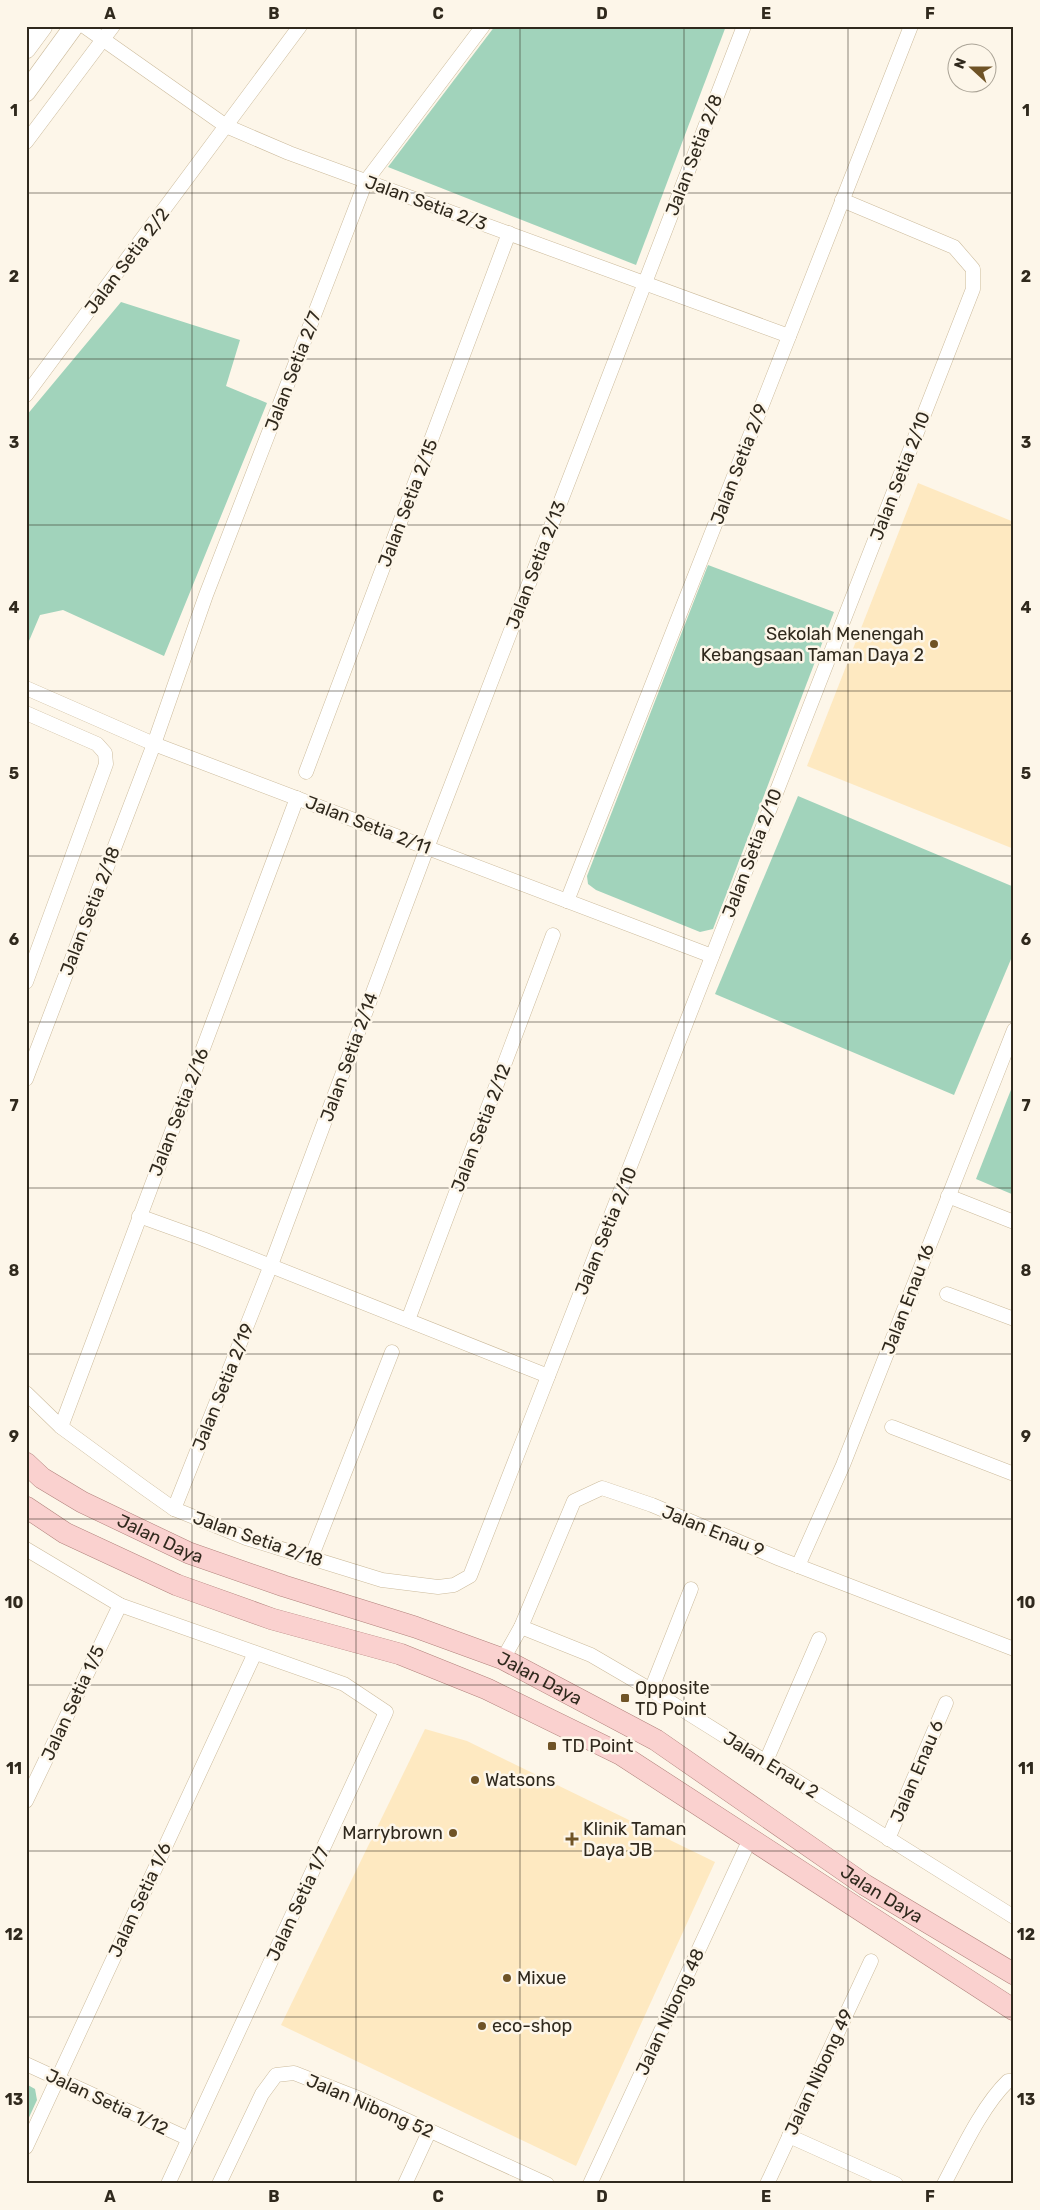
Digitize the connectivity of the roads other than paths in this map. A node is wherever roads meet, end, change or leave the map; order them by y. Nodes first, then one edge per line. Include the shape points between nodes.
1 (43, 26) edge
2 (74, 26) edge
3 (84, 26) edge
4 (113, 26) edge
5 (300, 26) edge
6 (483, 26) edge
7 (744, 26) edge
8 (911, 26) edge
9 (103, 39) junction
10 (26, 49) edge
11 (26, 92) edge
12 (226, 126) junction
13 (26, 142) edge
14 (366, 181) junction
15 (842, 200) junction
16 (509, 233) junction
17 (645, 283) junction
18 (789, 336) junction
19 (27, 393) edge
20 (26, 688) edge
21 (26, 713) edge
22 (154, 744) junction
23 (306, 772) dead end
24 (297, 798) junction
25 (427, 848) junction
26 (567, 901) junction
27 (553, 935) dead end
28 (712, 956) junction
29 (26, 982) edge
30 (1014, 1030) edge
31 (26, 1079) edge
32 (948, 1196) junction
33 (140, 1216) junction
34 (1014, 1222) edge
35 (271, 1266) junction
36 (947, 1294) dead end
37 (1014, 1319) edge
38 (408, 1320) junction
39 (392, 1352) dead end
40 (548, 1376) junction
41 (26, 1393) edge
42 (60, 1427) junction
43 (892, 1427) dead end
44 (26, 1463) edge
45 (1014, 1474) edge
46 (26, 1507) edge
47 (174, 1509) junction
48 (26, 1549) edge
49 (311, 1558) junction
50 (798, 1566) junction
51 (438, 1587) joint
52 (691, 1589) dead end
53 (120, 1605) junction
54 (521, 1627) junction
55 (819, 1639) dead end
56 (1014, 1649) edge
57 (255, 1653) junction
58 (503, 1659) junction
59 (651, 1690) junction
60 (946, 1703) dead end
61 (766, 1761) junction
62 (26, 1801) edge
63 (750, 1839) junction
64 (888, 1839) junction
65 (1014, 1917) edge
66 (871, 1961) dead end
67 (1014, 1974) edge
68 (1014, 2010) edge
69 (26, 2064) edge
70 (57, 2078) junction
71 (1011, 2081) edge
72 (429, 2132) junction
73 (790, 2136) junction
74 (189, 2139) junction
75 (26, 2147) edge
76 (168, 2184) edge
77 (219, 2184) edge
78 (405, 2184) edge
79 (547, 2184) edge
80 (590, 2184) edge
81 (767, 2184) edge
82 (896, 2184) edge
83 (944, 2184) edge

1 - 10 street
2 - 11 street
3 - 9 street, Jalan Setia 2/3
4 - 9 street
5 - 12 street, Jalan Setia 2/2
6 - 14 street, Jalan Setia 2/7
7 - 17 street, Jalan Setia 2/8
8 - 15 street, Jalan Setia 2/9
9 - 12 street, Jalan Setia 2/3
9 - 13 street
12 - 14 street, Jalan Setia 2/3
12 - 19 street, Jalan Setia 2/2
14 - 16 street, Jalan Setia 2/3
14 - 22 street, Jalan Setia 2/7 via 206,595
15 - 18 street, Jalan Setia 2/9
15 - 28 street, Jalan Setia 2/10 via 954,247 973,269 973,289
16 - 17 street, Jalan Setia 2/3
16 - 23 street, Jalan Setia 2/15
17 - 18 street, Jalan Setia 2/3
17 - 25 street, Jalan Setia 2/13
18 - 26 street, Jalan Setia 2/9
20 - 22 street, Jalan Setia 2/11
21 - 29 street via 97,744 105,753 106,764
22 - 24 street, Jalan Setia 2/11
22 - 31 street, Jalan Setia 2/18
24 - 25 street, Jalan Setia 2/11
24 - 33 street, Jalan Setia 2/16
25 - 26 street, Jalan Setia 2/11
25 - 35 street, Jalan Setia 2/14
26 - 28 street, Jalan Setia 2/11
27 - 38 street, Jalan Setia 2/12
28 - 40 street, Jalan Setia 2/10
30 - 32 street, Jalan Enau 16
32 - 34 street
32 - 50 street, Jalan Enau 16 via 843,1465
33 - 35 street
33 - 42 street, Jalan Setia 2/16
35 - 38 street
35 - 47 street, Jalan Setia 2/19
36 - 37 street
38 - 40 street
39 - 49 street
40 - 51 street, Jalan Setia 2/10 via 470,1576 454,1585
41 - 42 street, Jalan Setia 2/18
42 - 47 street, Jalan Setia 2/18
43 - 45 street
44 - 58 main road, Jalan Daya via 42,1478 82,1502 189,1554
46 - 63 main road, Jalan Daya via 65,1533 177,1585 272,1619 400,1654 487,1689 620,1754
47 - 49 street, Jalan Setia 2/18 via 246,1538
48 - 53 street, Jalan Setia 1/7
49 - 51 street, Jalan Setia 2/18 via 382,1580
50 - 54 street, Jalan Enau 9 via 602,1488 574,1501
50 - 56 street, Jalan Enau 9
52 - 59 street
53 - 57 street, Jalan Setia 1/7
53 - 62 street, Jalan Setia 1/5
54 - 58 street, Jalan Enau 9
54 - 59 street, Jalan Enau 2 via 591,1655
55 - 61 street
57 - 70 street, Jalan Setia 1/6
57 - 74 street, Jalan Setia 1/7 via 344,1684 386,1712
58 - 67 main road, Jalan Daya via 656,1740 865,1885
59 - 61 street, Jalan Enau 2
60 - 64 street, Jalan Enau 6
61 - 64 street, Jalan Enau 2
63 - 68 main road, Jalan Daya
63 - 80 street, Jalan Nibong 48
64 - 65 street, Jalan Enau 2
66 - 73 street, Jalan Nibong 49
69 - 70 street, Jalan Setia 1/12
70 - 74 street, Jalan Setia 1/12
70 - 75 street, Jalan Setia 1/6
71 - 83 street via 999,2089
72 - 77 street, Jalan Nibong 52 via 358,2098 294,2073 276,2075 262,2094
72 - 78 street
72 - 79 street, Jalan Nibong 52
73 - 81 street, Jalan Nibong 49
73 - 82 street
74 - 76 street, Jalan Setia 1/7

